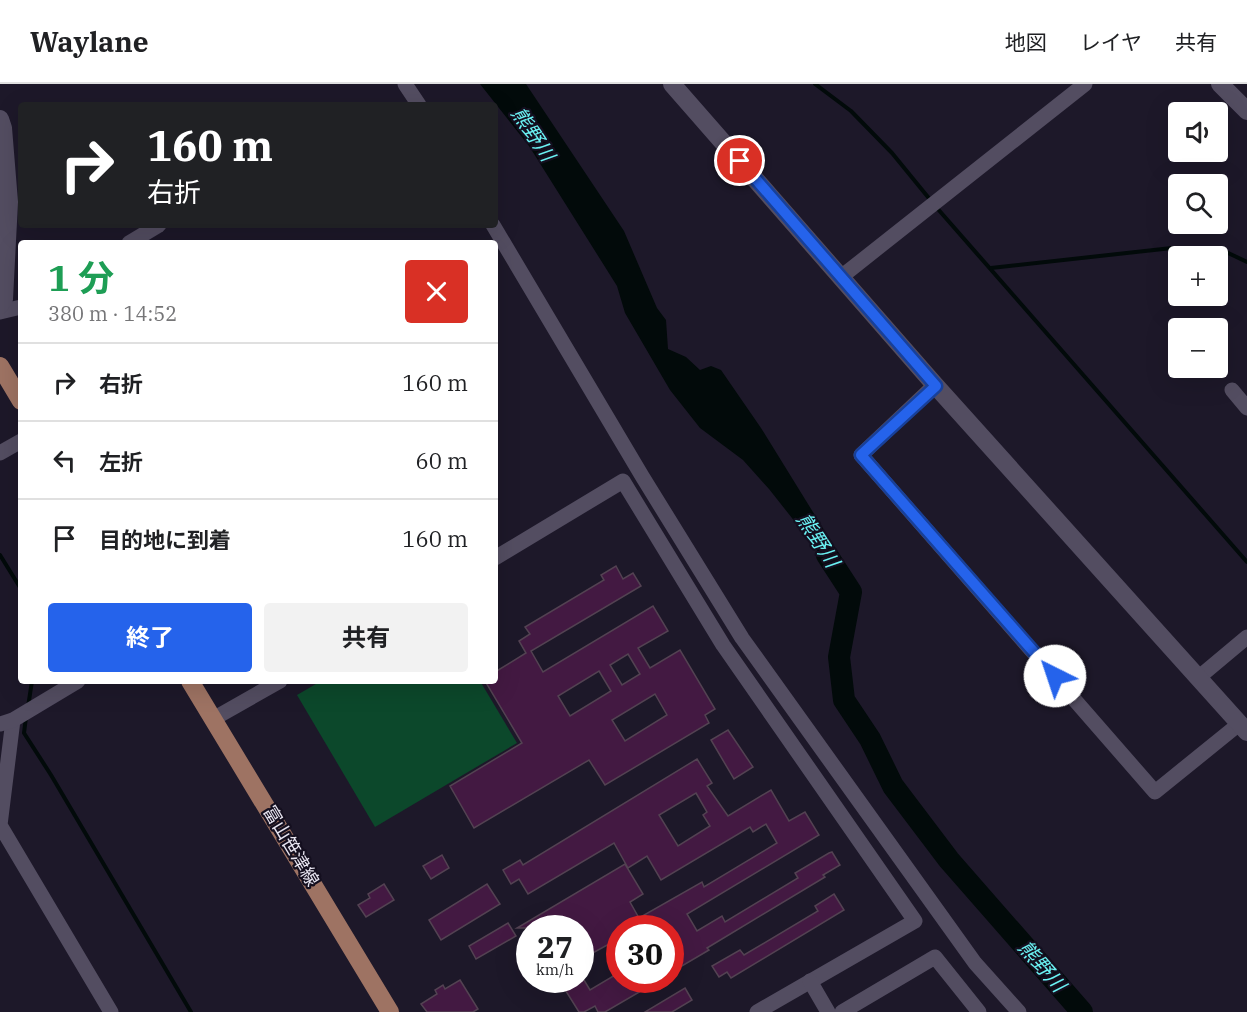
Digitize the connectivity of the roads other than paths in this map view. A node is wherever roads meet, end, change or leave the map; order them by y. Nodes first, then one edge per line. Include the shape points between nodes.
1 (405, 84) edge
2 (672, 84) edge
3 (1085, 84) edge
4 (1220, 84) edge
5 (417, 102) edge
6 (1247, 111) edge
7 (0, 119) edge
8 (154, 228) edge
9 (495, 228) edge
10 (134, 240) edge
11 (841, 277) junction
12 (0, 305) edge
13 (18, 308) edge
14 (0, 312) edge
15 (0, 366) edge
16 (936, 386) junction
17 (1232, 390) dead end
18 (18, 396) edge
19 (1247, 408) edge
20 (18, 443) edge
21 (0, 453) edge
22 (498, 552) edge
23 (1247, 637) edge
24 (1198, 678) junction
25 (73, 684) edge
26 (192, 684) edge
27 (275, 684) edge
28 (213, 719) junction
29 (6, 722) edge
30 (1243, 728) edge
31 (810, 981) junction
32 (111, 1012) edge
33 (390, 1012) edge
34 (757, 1012) edge
35 (828, 1012) edge
36 (842, 1012) edge
37 (979, 1012) edge
38 (1018, 1012) edge

1 - 5 street
2 - 11 street
3 - 11 street
4 - 6 street
7 - 12 street via 9,202 4,299
8 - 10 street
9 - 38 street via 742,638 975,963
11 - 16 street
13 - 14 street
15 - 18 main road
16 - 24 street
16 - 30 street via 861,455 1155,792
17 - 19 street
20 - 21 street
22 - 31 street via 623,481 723,645 915,921
23 - 24 street
24 - 30 street
25 - 29 street
26 - 28 main road, 富山笹津線
27 - 28 street
28 - 33 main road, 富山笹津線
29 - 32 street via 0,825
31 - 34 street
31 - 35 street
36 - 37 street via 934,957

